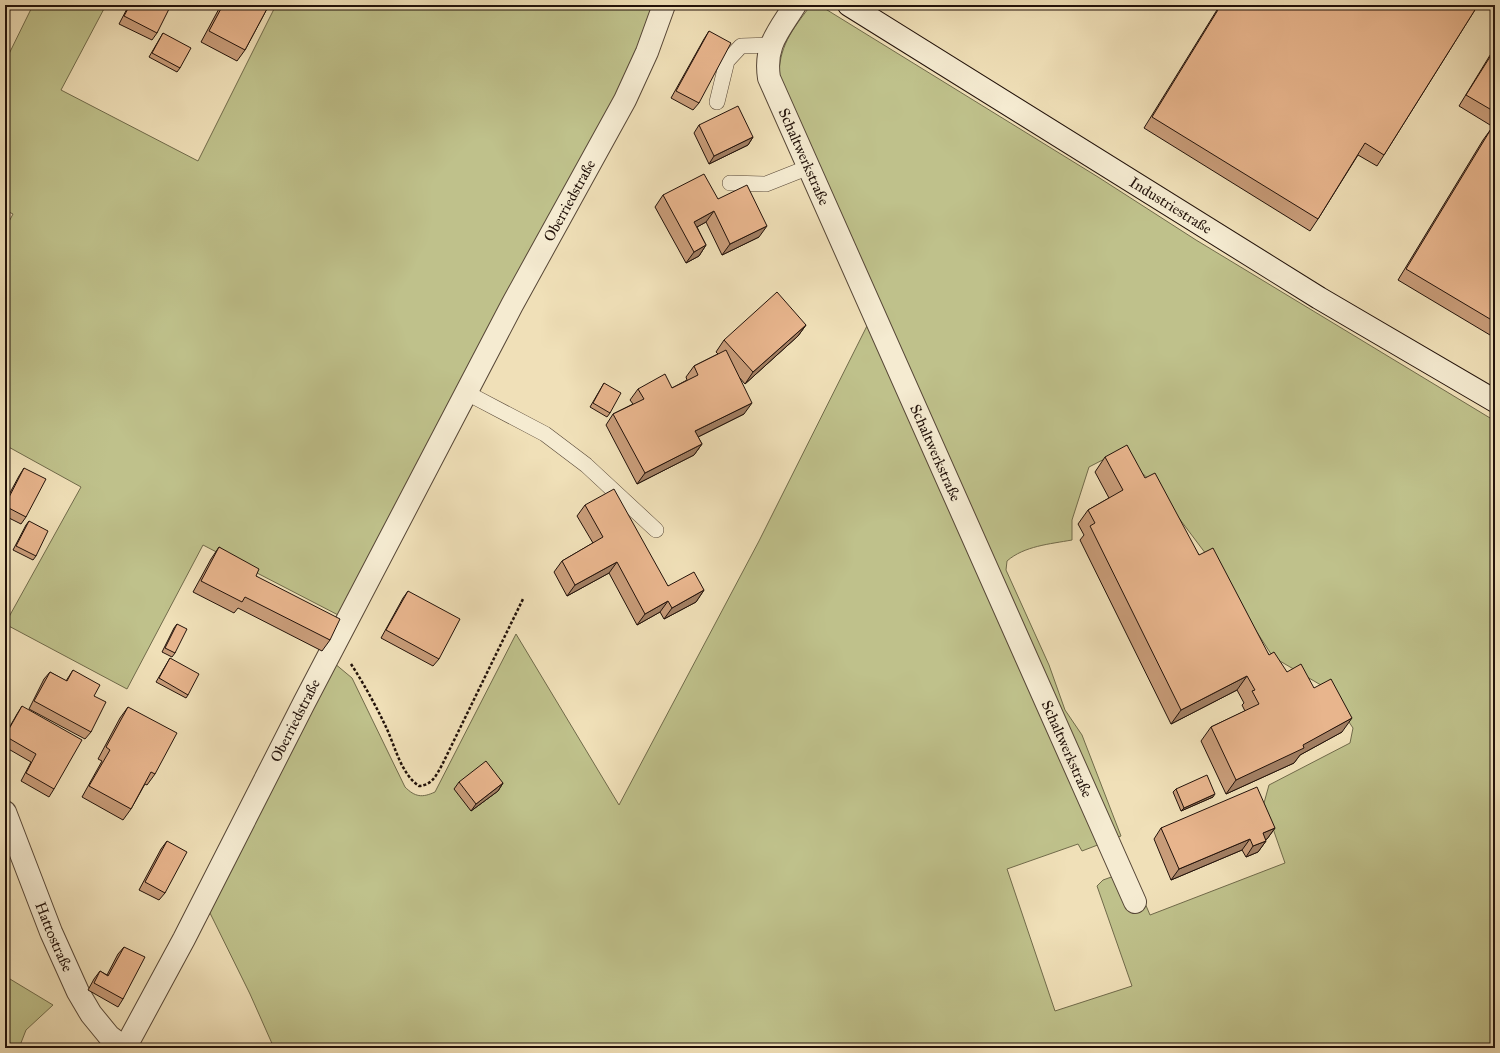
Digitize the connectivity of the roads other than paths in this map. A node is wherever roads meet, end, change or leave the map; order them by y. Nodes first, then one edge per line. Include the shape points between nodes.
1 (664, 5) edge
2 (795, 5) edge
3 (849, 5) edge
4 (770, 45) junction
5 (717, 102) dead end
6 (809, 167) junction
7 (730, 183) dead end
8 (467, 393) junction
9 (1495, 401) edge
10 (656, 530) dead end
11 (5, 812) edge
12 (1135, 902) dead end
13 (125, 1048) edge

1 - 8 street, Oberriedstraße via 647,52 625,100 512,305
2 - 4 street, Schaltwerkstraße
3 - 9 street, Industriestraße via 1320,298
4 - 5 lane via 741,46 727,61
4 - 6 street, Schaltwerkstraße via 767,63 769,78
6 - 7 lane via 766,184
6 - 12 street, Schaltwerkstraße
8 - 10 lane via 545,434 586,465
8 - 13 street, Oberriedstraße
11 - 13 street, Hattostraße via 51,932 78,992 90,1014 109,1036

